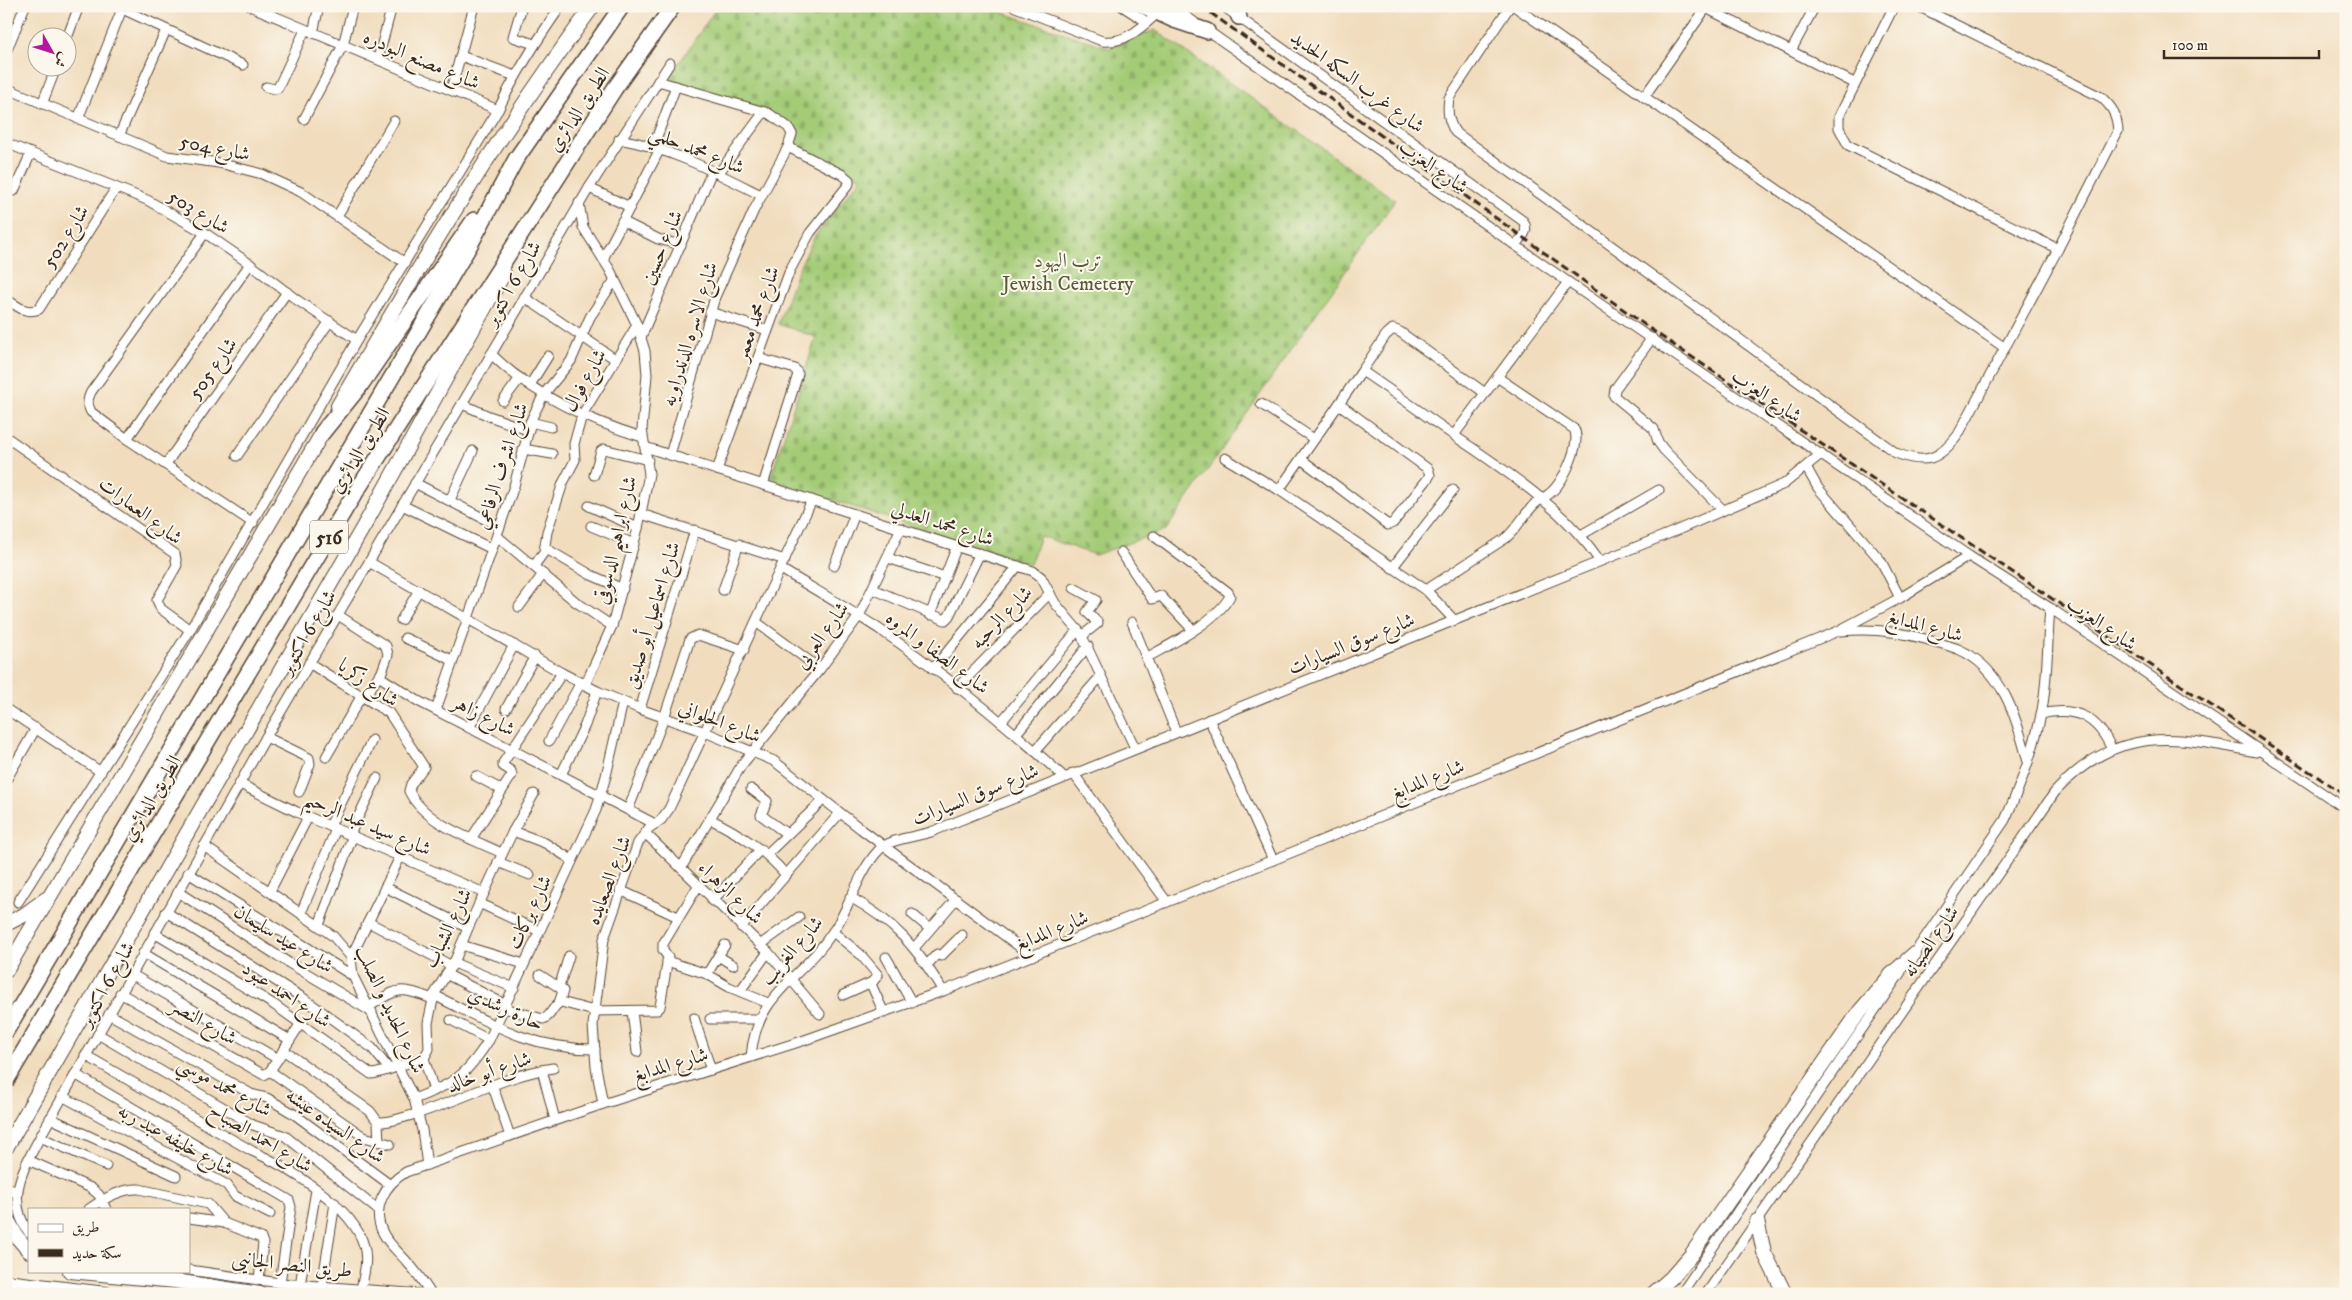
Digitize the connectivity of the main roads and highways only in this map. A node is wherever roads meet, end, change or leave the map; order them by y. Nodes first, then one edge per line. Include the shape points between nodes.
1 (593, 6) edge
2 (622, 6) edge
3 (673, 6) edge
4 (1157, 11) edge
5 (1207, 31) road end
6 (516, 159) junction
7 (553, 184) junction
8 (322, 433) junction
9 (55, 889) junction
10 (6, 924) edge
11 (1914, 954) road end
12 (7, 968) edge
13 (6, 1031) edge
14 (6, 1081) edge
15 (6, 1148) edge
16 (6, 1217) edge
17 (1757, 1220) road end
18 (28, 1250) edge
19 (80, 1272) edge
20 (6, 1282) edge
21 (259, 1287) edge
22 (106, 1294) edge
23 (1653, 1294) edge
24 (1785, 1294) edge

1 - 8 highway via 491,151 382,328
2 - 6 highway, الطريق الدائري / 516
3 - 7 highway, الطريق الدائري / 516
4 - 5 highway
6 - 8 highway via 360,386
6 - 13 highway, الطريق الدائري / 516 via 428,316
7 - 14 highway, الطريق الدائري / 516 via 347,506
7 - 15 highway via 369,517
8 - 9 highway
9 - 10 highway via 35,908
9 - 12 highway
11 - 23 highway via 1870,999 1691,1255
16 - 18 highway
17 - 24 highway via 1764,1252
19 - 21 highway
20 - 22 highway

